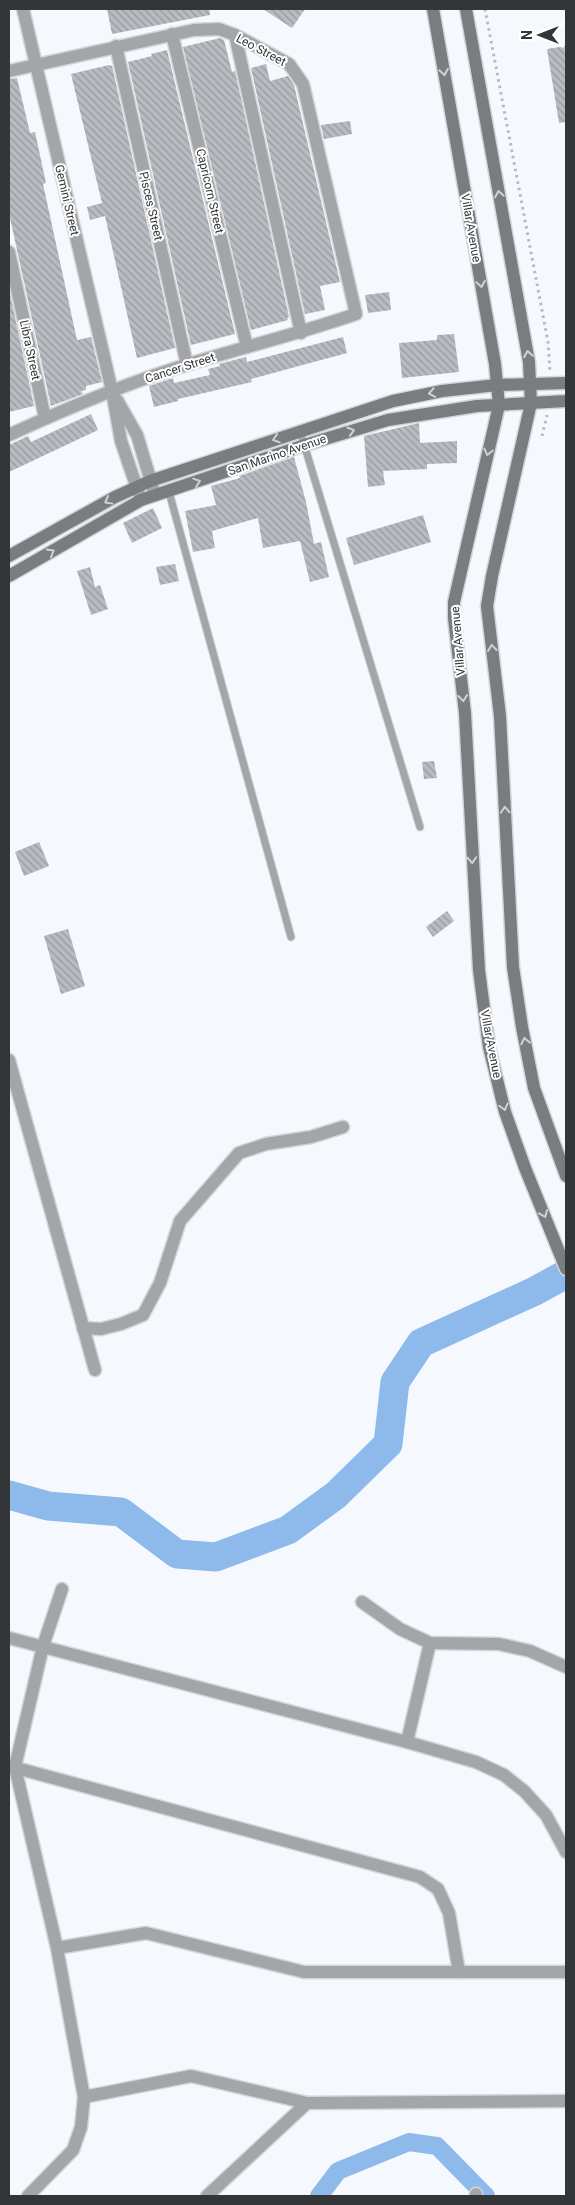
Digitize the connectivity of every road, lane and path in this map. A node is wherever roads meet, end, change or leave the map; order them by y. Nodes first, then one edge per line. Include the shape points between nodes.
1 (22, 9) edge
2 (433, 9) edge
3 (466, 9) edge
4 (485, 9) edge
5 (172, 34) junction
6 (235, 35) junction
7 (116, 46) junction
8 (36, 66) junction
9 (9, 71) edge
10 (9, 252) edge
11 (356, 314) joint
12 (302, 333) junction
13 (247, 347) junction
14 (548, 360) dead end
15 (187, 365) junction
16 (566, 383) edge
17 (531, 384) junction
18 (497, 386) junction
19 (112, 391) junction
20 (566, 401) edge
21 (531, 402) junction
22 (499, 405) junction
23 (45, 418) junction
24 (300, 431) junction
25 (9, 435) edge
26 (305, 445) junction
27 (150, 481) junction
28 (169, 492) junction
29 (139, 494) junction
30 (155, 495) junction
31 (11, 554) edge
32 (26, 567) junction
33 (9, 576) edge
34 (420, 827) dead end
35 (291, 936) dead end
36 (9, 1060) edge
37 (343, 1127) dead end
38 (566, 1176) edge
39 (566, 1269) edge
40 (83, 1328) junction
41 (95, 1370) dead end
42 (62, 1588) dead end
43 (362, 1602) dead end
44 (9, 1638) edge
45 (430, 1643) junction
46 (43, 1646) junction
47 (566, 1667) edge
48 (407, 1742) junction
49 (12, 1766) edge
50 (566, 1852) edge
51 (58, 1948) junction
52 (459, 1972) junction
53 (566, 1972) edge
54 (84, 2097) junction
55 (566, 2100) edge
56 (307, 2103) junction
57 (28, 2196) edge
58 (207, 2196) edge

1 - 8 street, Gemini Street
2 -> 18 main road, Villar Avenue
17 -> 3 main road
4 - 14 path via 548,342
5 - 6 street, Leo Street via 219,29
5 - 7 street, Leo Street
5 - 13 street, Capricorn Street
6 - 11 street, Leo Street via 289,64 303,84
6 - 12 street
7 - 8 street, Leo Street
7 - 15 street, Pisces Street
8 - 9 street, Leo Street
8 - 19 street, Gemini Street
10 - 23 street, Libra Street
11 - 12 street, Cancer Street
12 - 13 street, Cancer Street
13 - 15 street, Cancer Street
15 - 19 street, Cancer Street
16 - 17 main road, San Marino Avenue
17 - 18 main road, San Marino Avenue
17 - 21 main road
18 - 22 main road, Villar Avenue
18 -> 24 main road, San Marino Avenue via 442,391 393,401
19 - 23 street, Cancer Street
19 - 27 street, Gemini Street via 137,435
19 - 29 street, Gemini Street via 121,441
20 - 21 main road, San Marino Avenue
21 - 22 main road, San Marino Avenue
38 -> 21 main road via 534,1088 513,967 500,716 487,606
26 -> 22 main road, San Marino Avenue via 388,420
22 -> 39 main road, Villar Avenue via 454,602 465,712 479,970 489,1048 505,1112
23 - 25 street, Cancer Street
24 - 26 lane
24 -> 27 main road, San Marino Avenue
28 -> 26 main road, San Marino Avenue
26 - 34 lane
27 - 29 main road, San Marino Avenue
27 - 30 street, Gemini Street
28 - 30 main road, San Marino Avenue
28 - 35 lane
29 - 30 main road, San Marino Avenue
29 -> 31 main road, San Marino Avenue
32 -> 29 main road, San Marino Avenue
31 - 32 main road
32 - 33 main road, San Marino Avenue
36 - 40 street
37 - 40 street via 239,1153 180,1221 160,1283 143,1315 101,1329
40 - 41 street
42 - 46 street
43 - 45 street via 400,1629
44 - 46 street
45 - 47 street via 499,1644 530,1651
45 - 48 street
46 - 48 street
46 - 49 street
48 - 50 street via 476,1762 504,1776 524,1791 546,1815
49 - 51 street
49 - 52 street via 420,1877 438,1889 449,1913
51 - 52 street via 146,1934 304,1972
51 - 54 street
52 - 53 street
54 - 56 street via 191,2076
54 - 57 street via 82,2128 73,2150
55 - 56 street
56 - 58 street

